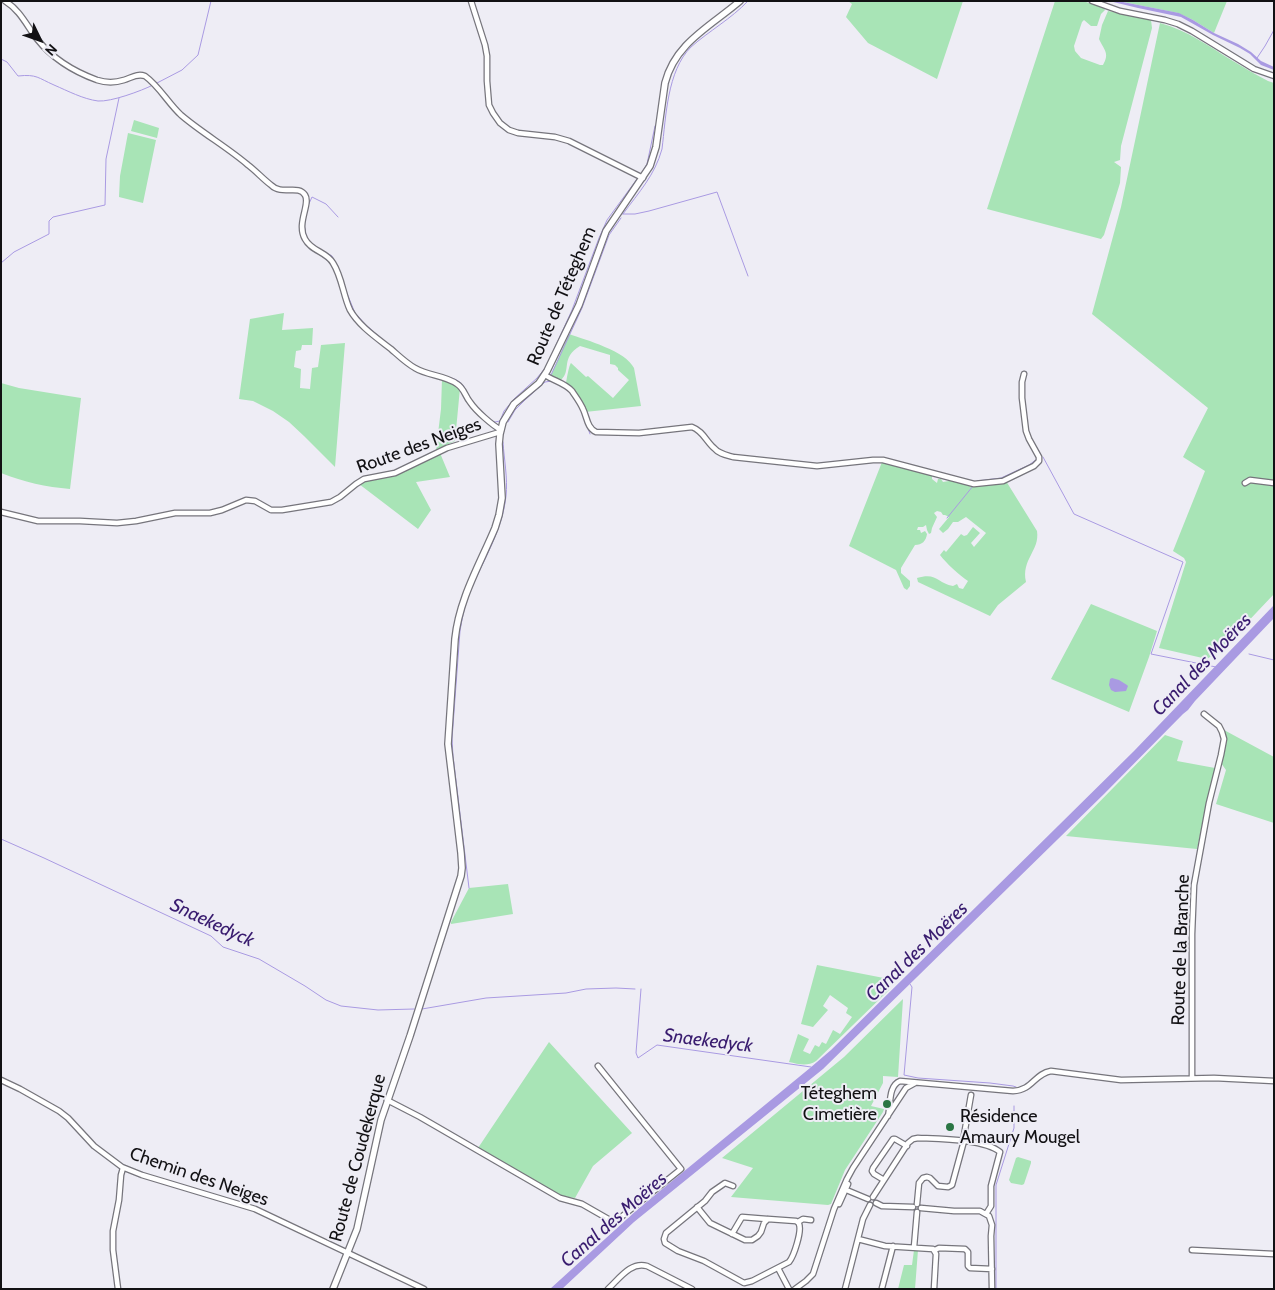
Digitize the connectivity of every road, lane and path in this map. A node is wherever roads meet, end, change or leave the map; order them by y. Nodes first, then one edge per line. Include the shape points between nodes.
1 (5, 1) edge
2 (471, 1) edge
3 (740, 1) edge
4 (1092, 1) edge
5 (1274, 76) edge
6 (643, 178) junction
7 (1024, 374) dead end
8 (545, 376) junction
9 (501, 431) junction
10 (1245, 483) dead end
11 (1274, 483) edge
12 (1, 512) edge
13 (1204, 714) dead end
14 (420, 1005) joint
15 (598, 1066) dead end
16 (1192, 1078) junction
17 (1, 1080) edge
18 (1274, 1081) edge
19 (918, 1082) junction
20 (895, 1084) junction
21 (903, 1093) junction
22 (971, 1095) dead end
23 (387, 1100) junction
24 (888, 1116) junction
25 (963, 1141) junction
26 (906, 1146) junction
27 (123, 1168) junction
28 (884, 1180) junction
29 (733, 1186) dead end
30 (844, 1189) junction
31 (871, 1198) junction
32 (873, 1204) junction
33 (697, 1207) junction
34 (917, 1208) junction
35 (986, 1214) junction
36 (767, 1219) junction
37 (811, 1220) dead end
38 (798, 1222) junction
39 (732, 1234) junction
40 (858, 1239) junction
41 (893, 1246) junction
42 (914, 1247) junction
43 (935, 1250) junction
44 (1192, 1250) dead end
45 (348, 1254) junction
46 (1274, 1254) edge
47 (778, 1268) junction
48 (992, 1268) junction
49 (846, 1288) edge
50 (882, 1288) edge
51 (118, 1289) edge
52 (332, 1289) edge
53 (424, 1289) edge
54 (608, 1289) edge
55 (692, 1289) edge
56 (789, 1289) edge
57 (795, 1289) edge
58 (934, 1289) edge
59 (992, 1289) edge

1 - 9 street via 14,7 46,49 69,66 102,82 117,82 140,74 147,77 184,117 249,165 274,188 303,192 307,200 302,222 304,238 333,262 357,319 414,368 458,384 471,404
2 - 6 street via 487,56 490,106 500,123 516,133 568,141
3 - 6 main road, Route de Téteghem via 691,40 674,60 665,83 654,156
4 - 5 street via 1178,24 1254,69
6 - 8 main road, Route de Téteghem via 608,227 577,308
7 - 8 street via 1022,398 1026,431 1039,461 1004,480 976,484 883,460 817,466 733,457 716,450 700,431 692,427 639,433 595,431 570,389
8 - 9 main road, Route de Téteghem via 512,406
9 - 12 street, Route des Neiges via 444,449 395,473 364,479 331,502 277,511 246,500 210,513 172,514 117,523 38,521
9 - 14 main road, Route de Téteghem via 499,515 462,605 455,639 448,744 462,871
10 - 11 street via 1250,480
13 - 16 street, Route de la Branche via 1220,727 1224,741 1194,885
14 - 23 main road, Route de Coudekerque
15 - 23 street via 681,1169 615,1220 582,1204 560,1198
16 - 18 street
16 - 19 street via 1121,1080 1049,1072 1015,1091
17 - 27 street, Chemin des Neiges via 59,1111 94,1146
19 - 20 street via 900,1081
19 - 21 street
20 - 21 street via 903,1089
20 - 24 street
21 - 24 street
22 - 25 street
23 - 45 main road, Route de Coudekerque via 358,1226
24 - 30 street via 852,1170
25 - 26 street via 917,1138
25 - 34 street via 952,1185 938,1186 930,1178 923,1178 919,1184
25 - 35 street via 1000,1152 991,1186 991,1206
26 - 28 street
26 - 28 street via 893,1139 872,1169
27 - 45 street, Chemin des Neiges via 255,1209
27 - 51 street via 113,1230
28 - 31 street
29 - 33 street via 723,1184
30 - 31 street
30 - 57 street via 813,1274
31 - 32 street via 876,1200
32 - 34 street
32 - 40 street
33 - 39 street via 710,1222
33 - 47 street via 666,1233 666,1244 743,1282 752,1282
34 - 35 street via 978,1210
34 - 42 street
35 - 48 street via 992,1225
36 - 38 street
36 - 39 street via 742,1217
36 - 39 street via 753,1239 744,1240
37 - 38 street
38 - 47 street via 799,1235 792,1258
40 - 41 street
40 - 49 street
41 - 42 street
41 - 50 street
42 - 43 street
43 - 48 street via 966,1249 970,1268
43 - 58 street
44 - 46 street
45 - 52 main road, Route de Coudekerque
45 - 53 street, Chemin des Neiges
47 - 56 street
48 - 59 street
54 - 55 street via 630,1268 641,1265

